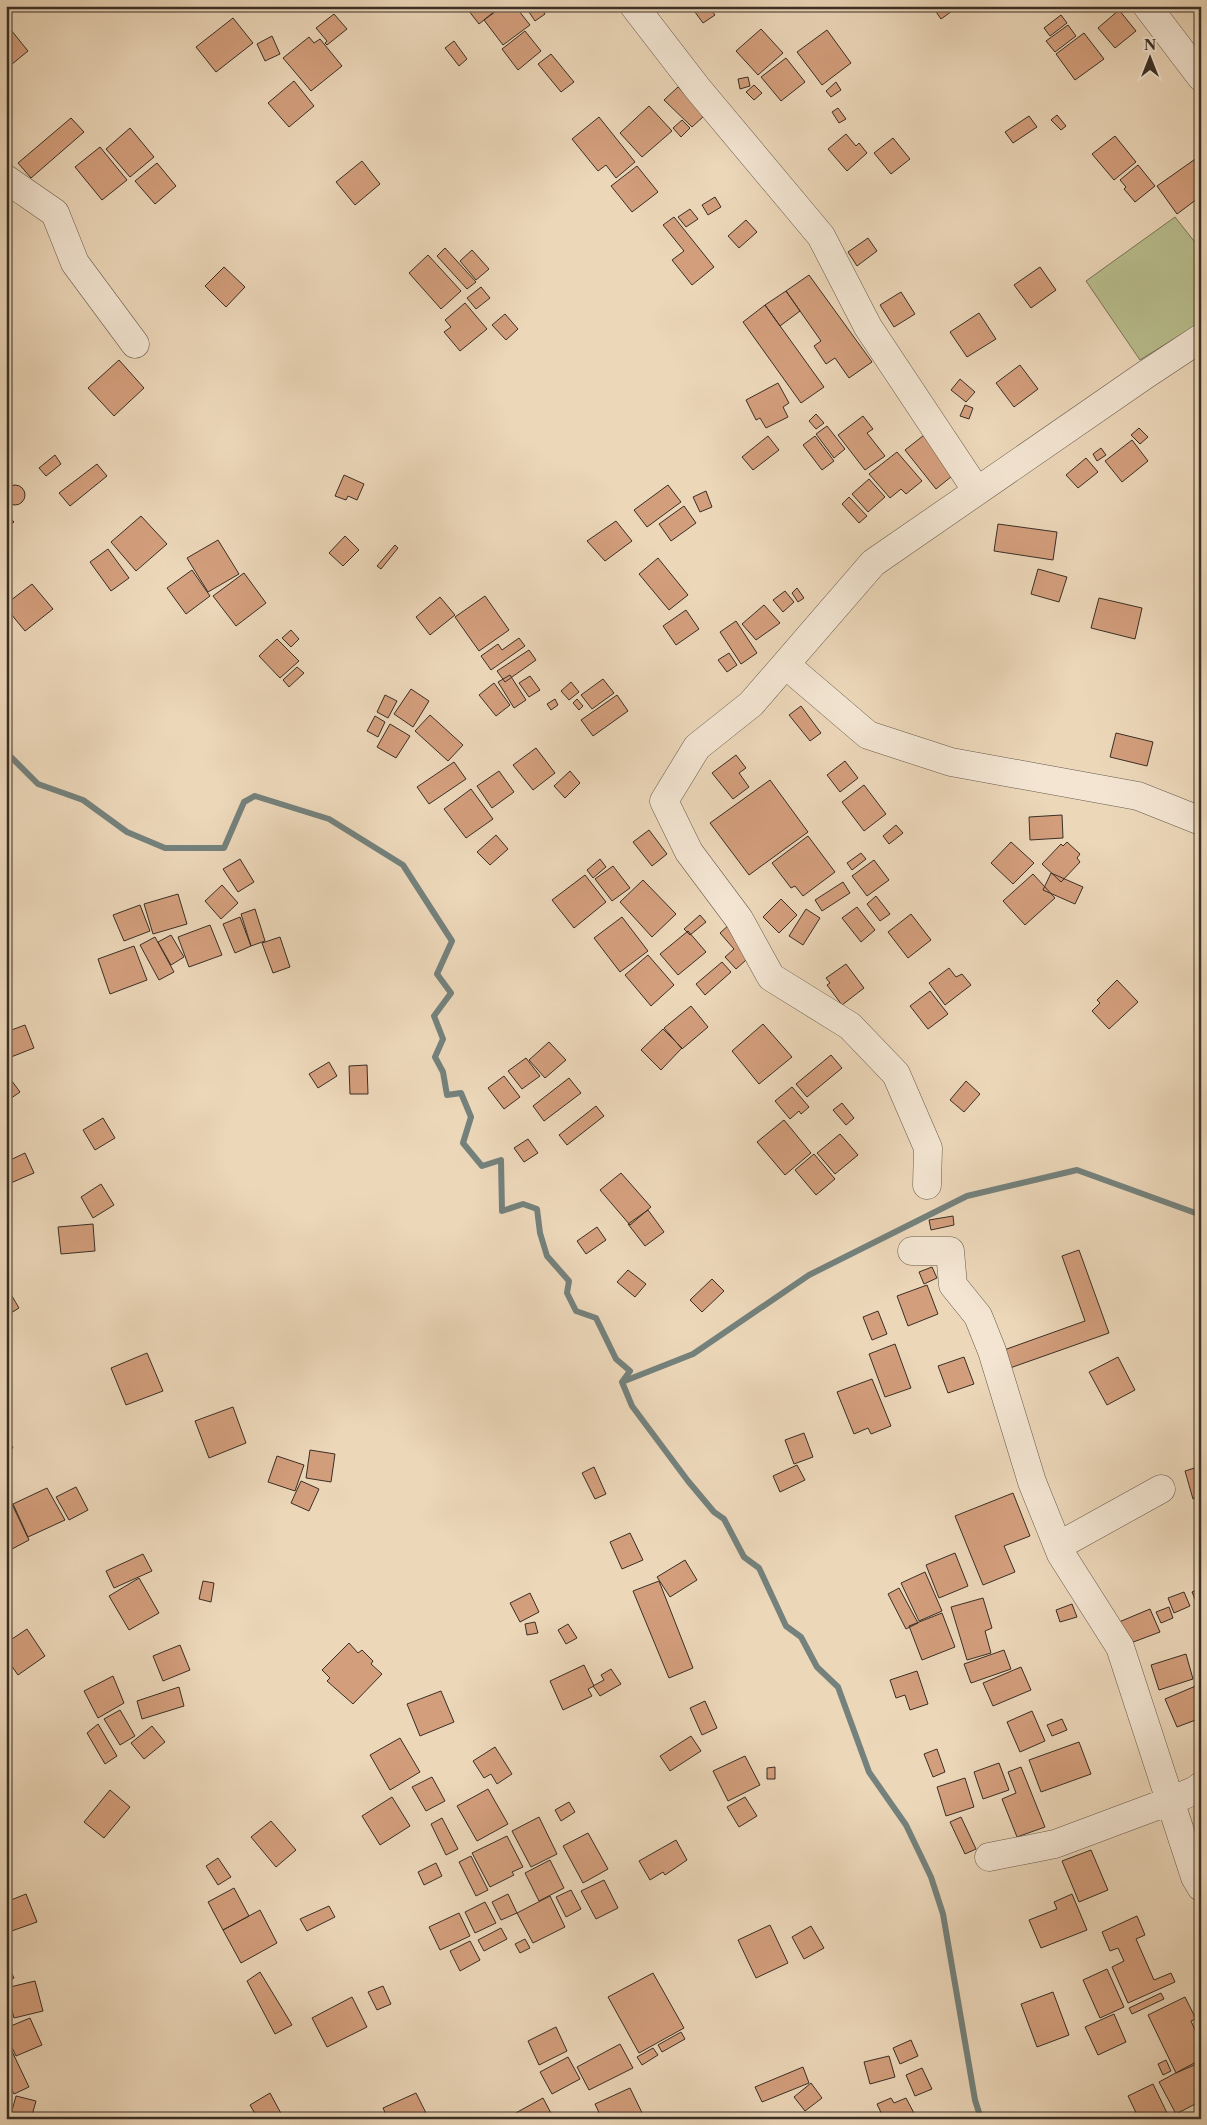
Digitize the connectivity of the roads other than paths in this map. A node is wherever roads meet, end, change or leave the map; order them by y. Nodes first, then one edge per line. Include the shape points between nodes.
1 (634, 6) edge
2 (1147, 6) edge
3 (1201, 77) edge
4 (6, 179) edge
5 (1201, 338) edge
6 (134, 344) dead end
7 (977, 491) junction
8 (786, 665) junction
9 (1201, 821) edge
10 (927, 1186) dead end
11 (912, 1251) dead end
12 (1161, 1489) dead end
13 (1058, 1546) junction
14 (1201, 1786) edge
15 (1170, 1801) junction
16 (989, 1857) dead end
17 (1201, 1887) edge

1 - 7 street via 821,236 868,327
2 - 3 street
4 - 6 street via 55,213 75,263
5 - 7 street
7 - 8 street via 873,563
8 - 9 street via 868,735 952,762 1138,796
8 - 10 street via 751,704 697,746 664,801 688,852 739,919 771,977 850,1026 896,1074 928,1148
11 - 13 street via 950,1251 952,1285 978,1316 1032,1482
12 - 13 street
13 - 15 street via 1120,1647
14 - 15 street
15 - 16 street via 1055,1844
15 - 17 street via 1194,1877

